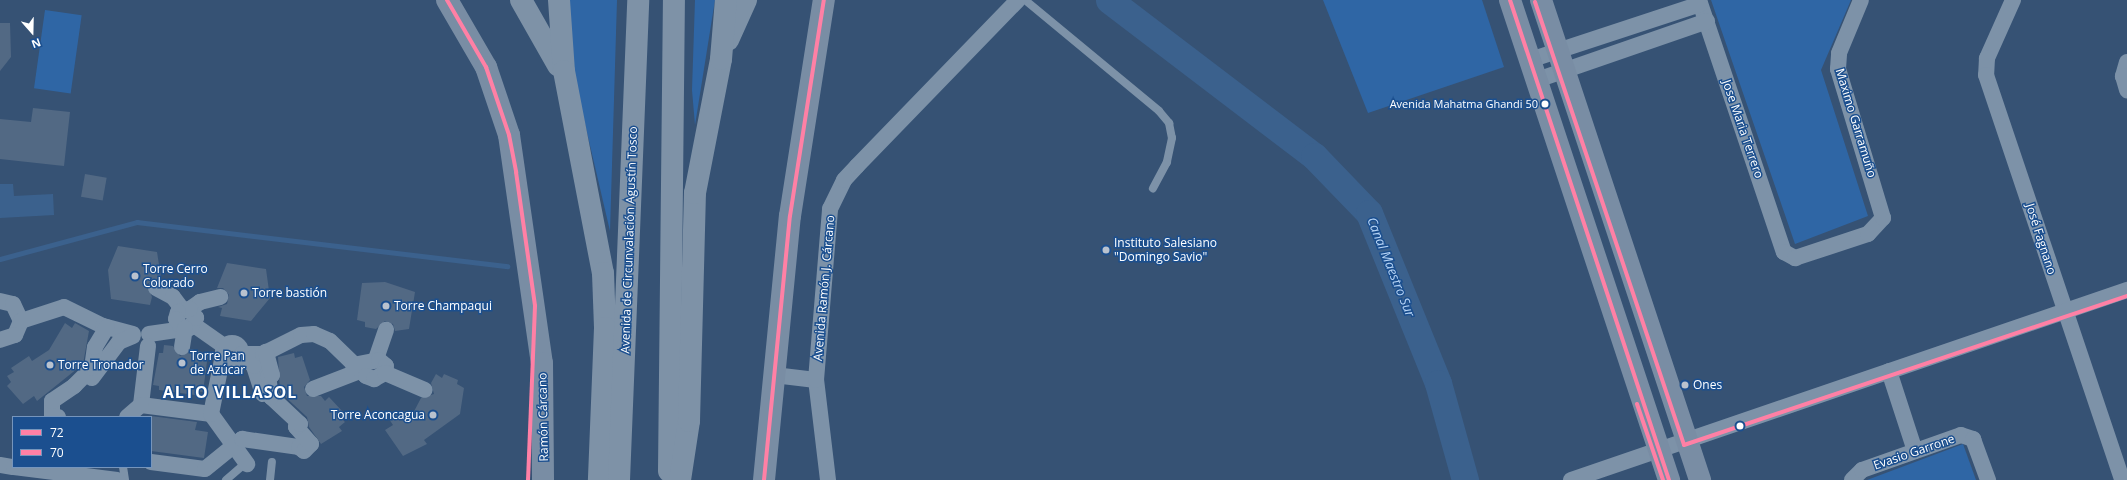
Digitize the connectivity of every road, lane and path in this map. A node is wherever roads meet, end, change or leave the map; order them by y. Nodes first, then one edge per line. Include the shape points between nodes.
1 (447, 0) edge
2 (521, 0) edge
3 (559, 0) edge
4 (638, 0) edge
5 (674, 0) edge
6 (726, 0) edge
7 (746, 0) edge
8 (824, 0) edge
9 (1018, 0) edge
10 (1025, 0) edge
11 (1510, 0) edge
12 (1541, 0) edge
13 (1861, 0) edge
14 (2013, 0) edge
15 (1700, 2) edge
16 (1706, 21) junction
17 (721, 59) junction
18 (1561, 61) junction
19 (2127, 62) edge
20 (1533, 70) junction
21 (2127, 90) edge
22 (568, 92) junction
23 (1153, 188) dead end
24 (1789, 257) joint
25 (156, 288) dead end
26 (2127, 290) edge
27 (220, 297) dead end
28 (0, 299) edge
29 (535, 306) junction
30 (2065, 311) junction
31 (186, 320) junction
32 (21, 321) junction
33 (107, 327) junction
34 (386, 330) dead end
35 (141, 337) junction
36 (0, 340) edge
37 (182, 347) dead end
38 (224, 351) junction
39 (266, 352) junction
40 (242, 354) junction
41 (376, 359) junction
42 (357, 368) junction
43 (1889, 371) junction
44 (385, 373) junction
45 (774, 375) junction
46 (816, 380) junction
47 (86, 388) dead end
48 (313, 389) dead end
49 (425, 390) dead end
50 (40, 399) dead end
51 (266, 403) dead end
52 (141, 405) junction
53 (211, 414) junction
54 (55, 416) edge
55 (128, 416) edge
56 (1687, 440) junction
57 (234, 445) junction
58 (1658, 448) junction
59 (1915, 451) junction
60 (152, 462) edge
61 (272, 462) dead end
62 (245, 464) joint
63 (0, 465) edge
64 (12, 467) edge
65 (30, 468) edge
66 (123, 468) edge
67 (76, 471) edge
68 (1854, 477) edge
69 (271, 478) edge
70 (117, 480) edge
71 (125, 480) edge
72 (226, 480) edge
73 (528, 480) edge
74 (544, 480) edge
75 (599, 480) edge
76 (619, 480) edge
77 (669, 480) edge
78 (680, 480) edge
79 (764, 480) edge
80 (828, 480) edge
81 (1572, 480) edge
82 (1669, 480) edge
83 (1700, 480) edge
84 (1988, 480) edge
85 (2122, 480) edge

1 - 29 main road, Ramón Cárcano via 486,67 509,134
2 - 22 highway via 549,47
3 - 22 highway via 560,44
4 - 76 highway, Avenida de Circunvalación Agustín Tosco
5 - 77 highway
6 - 17 highway
7 - 17 highway
8 - 45 main road via 799,140
9 - 46 street, Avenida Ramón J. Cárcano via 857,166 837,194 827,231
10 - 23 lane via 1159,111 1169,123 1172,138 1167,162
11 - 20 main road
12 - 18 main road
13 - 24 street, Maximo Garramuño via 1837,61 1883,210 1880,225 1868,234 1810,254
14 - 30 street, José Fagnano via 1985,68
15 - 16 street, Jose Maria Terrero
15 - 18 street
16 - 18 street
16 - 24 street, Jose Maria Terrero via 1784,252
17 - 78 highway via 695,201 689,421
18 - 20 street
18 - 56 main road
19 - 21 street via 2123,76
20 - 58 main road
22 - 75 highway via 603,273 605,328
25 - 31 street via 173,297
26 - 30 street
27 - 31 street via 200,302
28 - 32 street via 13,304
29 - 73 main road, Ramón Cárcano
29 - 74 main road, Ramón Cárcano via 545,406
30 - 43 street
30 - 85 street, José Fagnano
31 - 35 street
31 - 37 street
31 - 38 street
32 - 33 street via 64,307
32 - 36 street via 16,334
33 - 35 street
33 - 54 street via 95,347 92,368 74,386 52,401
34 - 41 street
35 - 47 street via 119,342
35 - 52 street
38 - 40 street via 235,343
38 - 53 street
39 - 40 street
39 - 42 street via 301,335 314,334 330,341
39 - 57 street via 272,375 268,376 271,396 290,412 284,421 301,438 299,447 242,439
40 - 51 street via 254,366
41 - 42 street
41 - 44 street via 385,364
42 - 44 street via 374,379
42 - 48 street
43 - 56 street
43 - 59 street
44 - 49 street
45 - 46 street
45 - 79 main road
46 - 80 street, Avenida Ramón J. Cárcano
50 - 54 street
52 - 53 street
52 - 55 street
53 - 57 street
56 - 58 street
56 - 83 main road
57 - 60 street via 205,469
57 - 62 street
58 - 81 street
58 - 82 main road
59 - 68 street, Evasio Garrone
59 - 84 street, Evasio Garrone via 1961,435 1973,439
61 - 69 lane
62 - 72 lane
63 - 64 street
65 - 67 street
66 - 71 lane
67 - 70 street

